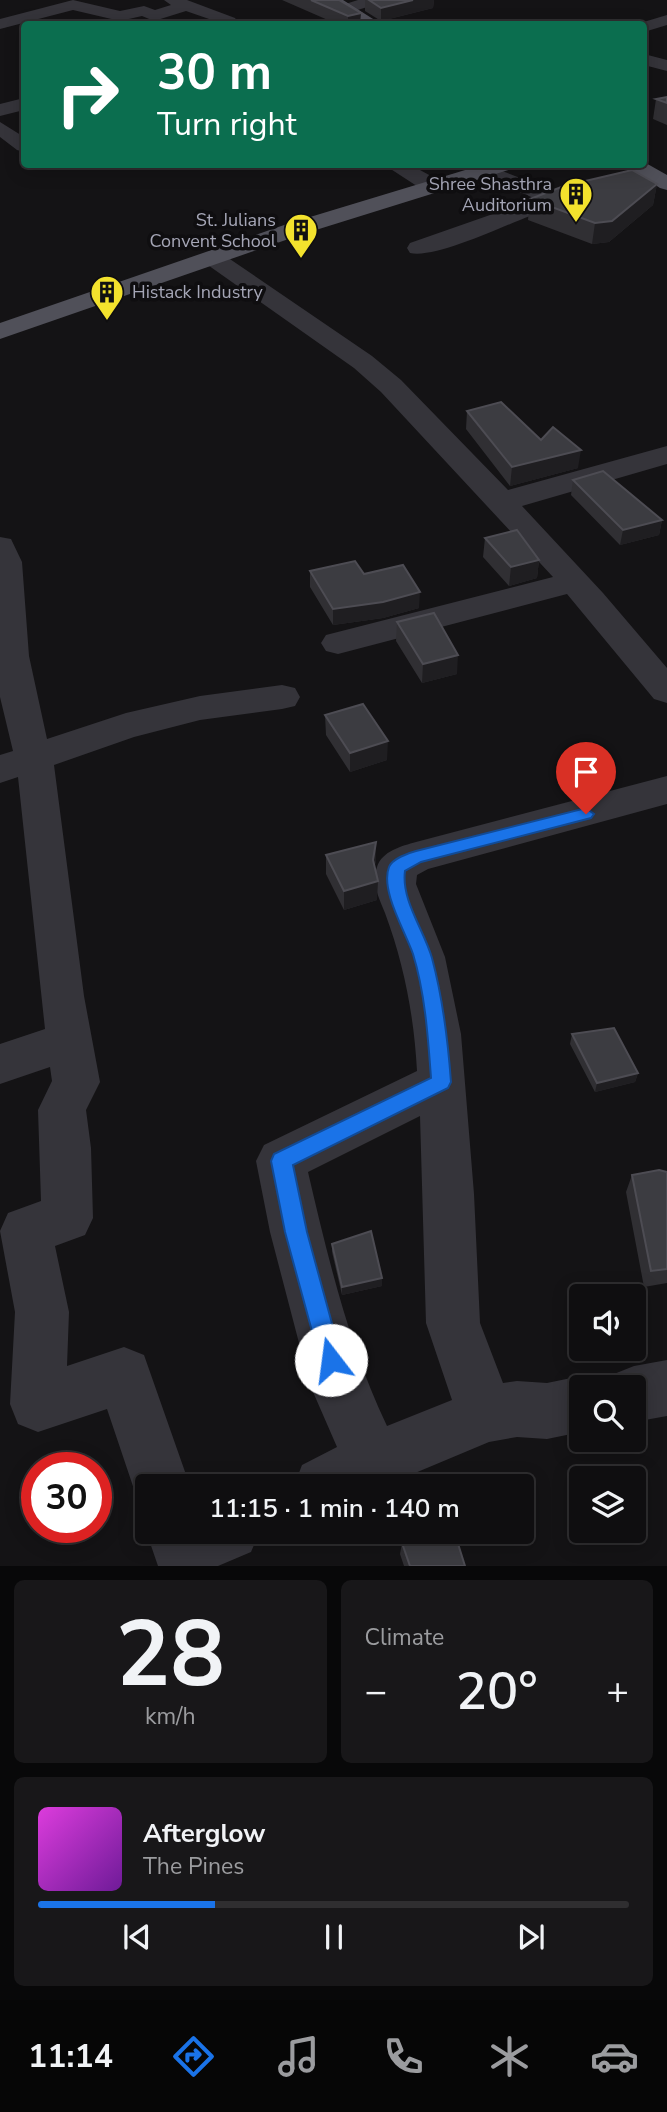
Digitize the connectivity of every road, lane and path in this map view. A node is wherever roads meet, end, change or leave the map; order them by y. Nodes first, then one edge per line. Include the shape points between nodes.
1 (374, 0) edge
2 (68, 2) edge
3 (178, 3) edge
4 (338, 4) edge
5 (667, 20) edge
6 (229, 21) edge
7 (368, 21) edge
8 (0, 24) edge
9 (647, 26) edge
10 (647, 60) edge
11 (667, 66) edge
12 (21, 105) edge
13 (0, 110) edge
14 (0, 128) edge
15 (21, 144) edge
16 (400, 168) edge
17 (498, 168) edge
18 (630, 174) edge
19 (660, 180) edge
20 (434, 187) junction
21 (601, 190) edge
22 (554, 199) junction
23 (418, 248) dead end
24 (213, 258) junction
25 (0, 331) edge
26 (667, 455) edge
27 (501, 502) junction
28 (0, 547) edge
29 (574, 582) junction
30 (4, 617) edge
31 (338, 643) dead end
32 (667, 691) edge
33 (282, 697) dead end
34 (18, 764) edge
35 (667, 790) edge
36 (69, 1041) junction
37 (0, 1064) edge
38 (441, 1082) junction
39 (667, 1388) edge
40 (646, 1392) edge
41 (569, 1406) edge
42 (489, 1414) junction
43 (373, 1460) junction
44 (157, 1474) edge
45 (346, 1474) edge
46 (180, 1544) edge
47 (197, 1544) edge

1 - 4 street
2 - 3 street via 120,16 144,11 154,16
2 - 8 street
3 - 6 street
4 - 7 main road
5 - 9 street
10 - 11 street
12 - 13 street
14 - 15 street
16 - 20 street
17 - 20 main road
17 - 22 street
18 - 19 street
20 - 24 main road
21 - 22 street
22 - 23 street
24 - 25 main road
24 - 27 street via 373,370
26 - 27 street
27 - 29 street
28 - 30 street via 6,556
29 - 31 street
29 - 32 street
30 - 34 street via 23,722
33 - 34 street via 200,708 126,726
34 - 36 street
35 - 38 street via 416,857 397,867 395,884 423,957 438,1034
36 - 37 street
36 - 44 street via 76,1082 62,1110 67,1218 26,1231 42,1312 38,1404 124,1375
38 - 42 street via 453,1323 473,1384
38 - 43 street via 281,1161 338,1385
39 - 40 street
41 - 42 street
42 - 43 street
43 - 45 street
46 - 47 street via 182,1550

